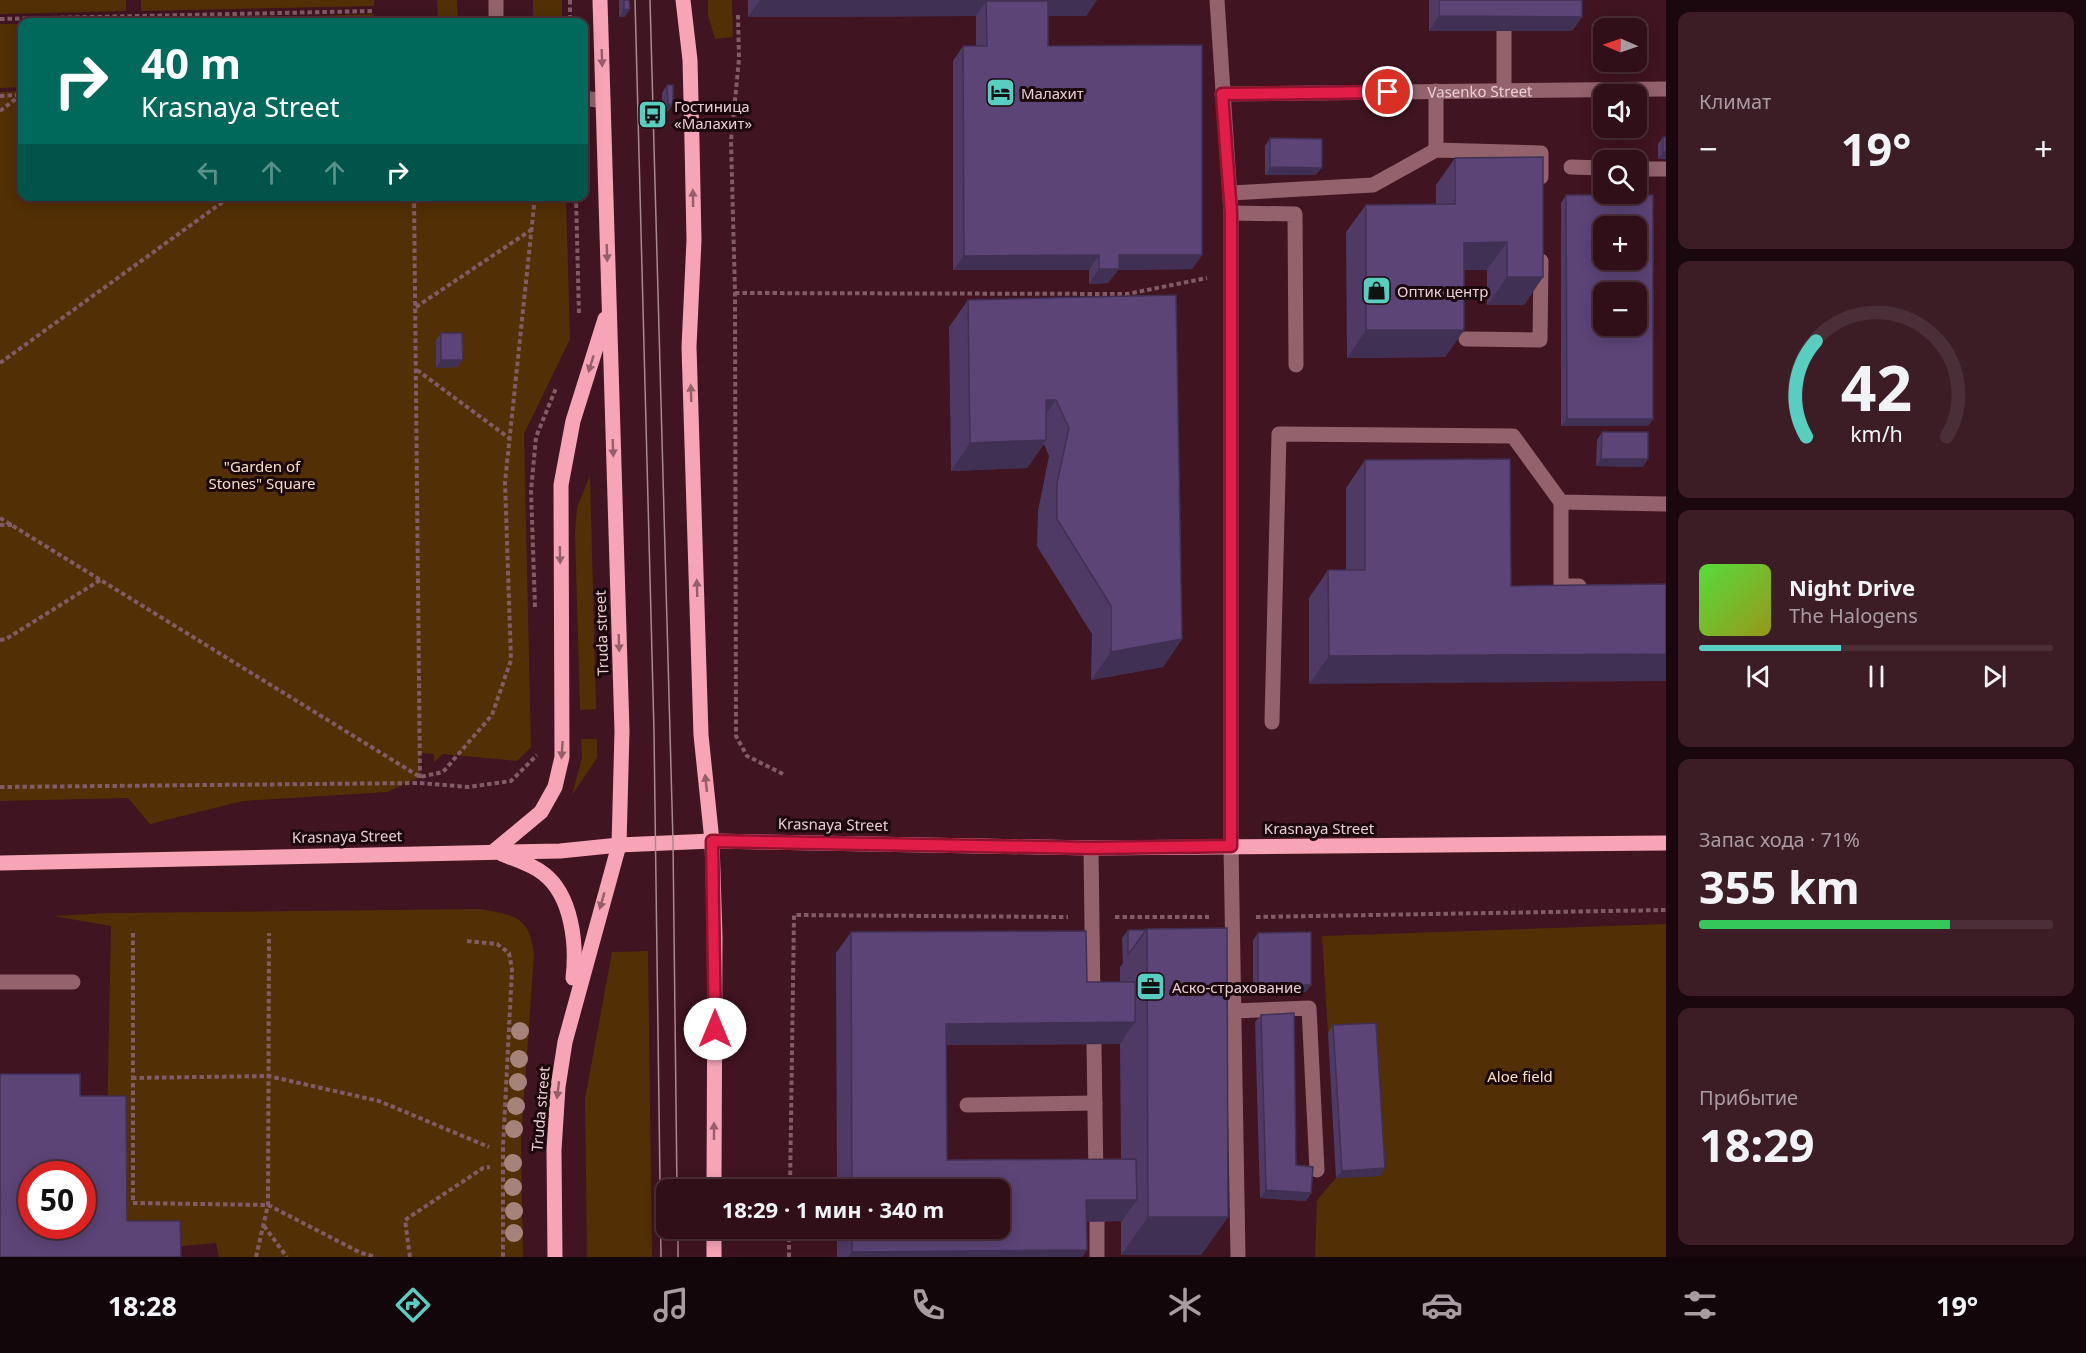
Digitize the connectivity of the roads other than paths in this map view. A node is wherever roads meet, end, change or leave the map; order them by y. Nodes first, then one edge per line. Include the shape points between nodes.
1 (496, 0) edge
2 (600, 0) edge
3 (683, 0) edge
4 (1217, 0) edge
5 (496, 18) edge
6 (1504, 31) edge
7 (1666, 89) edge
8 (1504, 90) junction
9 (1436, 91) junction
10 (1222, 94) junction
11 (588, 99) edge
12 (603, 101) junction
13 (1436, 150) junction
14 (1571, 167) dead end
15 (1593, 168) edge
16 (1647, 169) edge
17 (1666, 169) edge
18 (1540, 188) edge
19 (1231, 193) junction
20 (1231, 213) junction
21 (1540, 246) edge
22 (609, 308) junction
23 (1466, 339) edge
24 (1296, 365) dead end
25 (1561, 502) junction
26 (1666, 504) edge
27 (1596, 586) edge
28 (1272, 722) dead end
29 (712, 841) junction
30 (1666, 843) edge
31 (619, 844) junction
32 (1231, 846) junction
33 (1091, 848) junction
34 (494, 851) junction
35 (0, 863) edge
36 (0, 982) edge
37 (73, 982) dead end
38 (1094, 1004) edge
39 (1233, 1011) junction
40 (565, 1042) junction
41 (1094, 1044) edge
42 (1095, 1103) junction
43 (967, 1105) dead end
44 (1317, 1170) dead end
45 (714, 1179) edge
46 (1096, 1180) edge
47 (1096, 1222) edge
48 (714, 1239) edge
49 (555, 1257) edge
50 (714, 1257) edge
51 (1097, 1257) edge
52 (1238, 1257) edge

1 - 5 street
2 -> 12 main road, Truda street
29 -> 3 main road via 701,735 689,347 693,153 690,60
4 - 10 street
6 - 8 street
7 - 8 street, Vasenko Street
8 - 9 street, Vasenko Street
9 - 10 street, Vasenko Street
9 - 13 street
10 - 19 street
11 - 12 street
12 -> 22 main road, Truda street
13 - 18 street via 1540,153
13 - 19 street via 1373,185
14 - 15 street
16 - 17 street
19 - 20 street
20 - 24 street via 1295,214
20 - 32 street
21 - 23 street via 1540,340
22 -> 31 main road, Truda street via 622,731
22 -> 34 main road via 573,421 561,486 562,757 555,787 542,812
25 - 26 street
25 - 27 street via 1561,586
25 - 28 street via 1513,436 1279,434
29 - 31 main road, Krasnaya Street
29 - 33 main road, Krasnaya Street
45 -> 29 main road
30 - 32 main road, Krasnaya Street
31 - 34 main road, Krasnaya Street via 560,851
31 -> 40 main road, Truda street
32 - 33 main road, Krasnaya Street
32 - 39 street
33 - 38 street
34 - 35 main road, Krasnaya Street
34 - 40 main road via 545,874 559,889 566,906 575,962
36 - 37 street
39 - 44 street via 1309,1008
39 - 52 street
40 -> 49 main road, Truda street via 554,1131
41 - 42 street
42 - 43 street
42 - 46 street
47 - 51 street
48 - 50 main road

